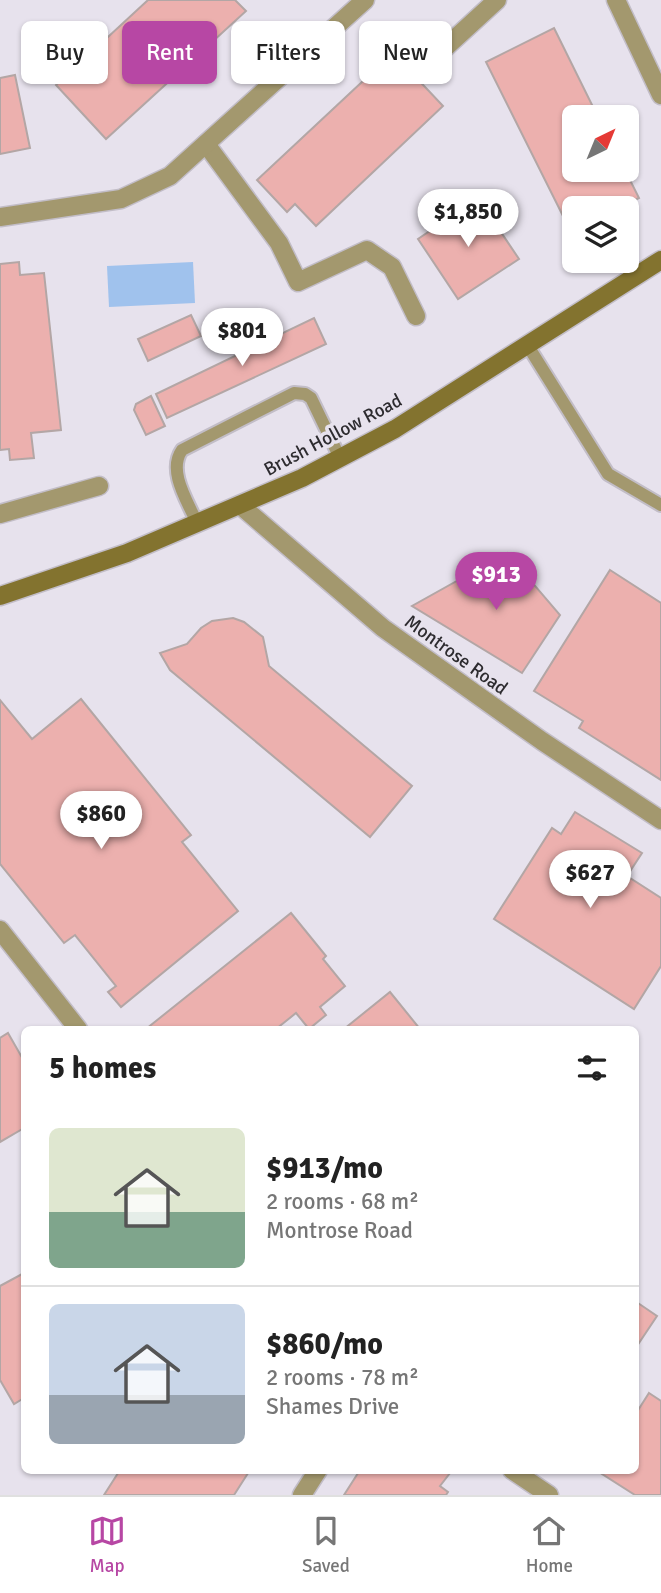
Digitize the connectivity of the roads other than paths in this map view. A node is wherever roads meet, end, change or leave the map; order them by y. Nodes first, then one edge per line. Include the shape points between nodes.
1 (365, 0) edge
2 (497, 0) edge
3 (617, 0) edge
4 (452, 41) edge
5 (661, 95) edge
6 (206, 144) junction
7 (0, 217) edge
8 (661, 260) edge
9 (416, 316) dead end
10 (528, 346) junction
11 (340, 458) junction
12 (99, 486) dead end
13 (240, 505) junction
14 (661, 505) edge
15 (0, 514) edge
16 (197, 523) junction
17 (0, 596) edge
18 (661, 820) edge
19 (0, 930) edge
20 (76, 1026) edge
21 (315, 1474) edge
22 (518, 1474) edge
23 (302, 1495) edge
24 (549, 1495) edge

1 - 6 street
2 - 4 street
3 - 5 street
6 - 7 street via 170,176 121,199
6 - 9 street via 279,243 298,282 367,250 392,267
8 - 10 main road, Brush Hollow Road
10 - 11 main road, Brush Hollow Road
10 - 14 lane via 608,474
11 - 13 main road, Brush Hollow Road
11 - 16 lane via 312,398 294,393 182,450 176,458 176,470
12 - 15 street
13 - 16 main road, Brush Hollow Road
13 - 18 street, Montrose Road via 383,628
16 - 17 main road, Brush Hollow Road via 99,564
19 - 20 street
21 - 23 street
22 - 24 street

